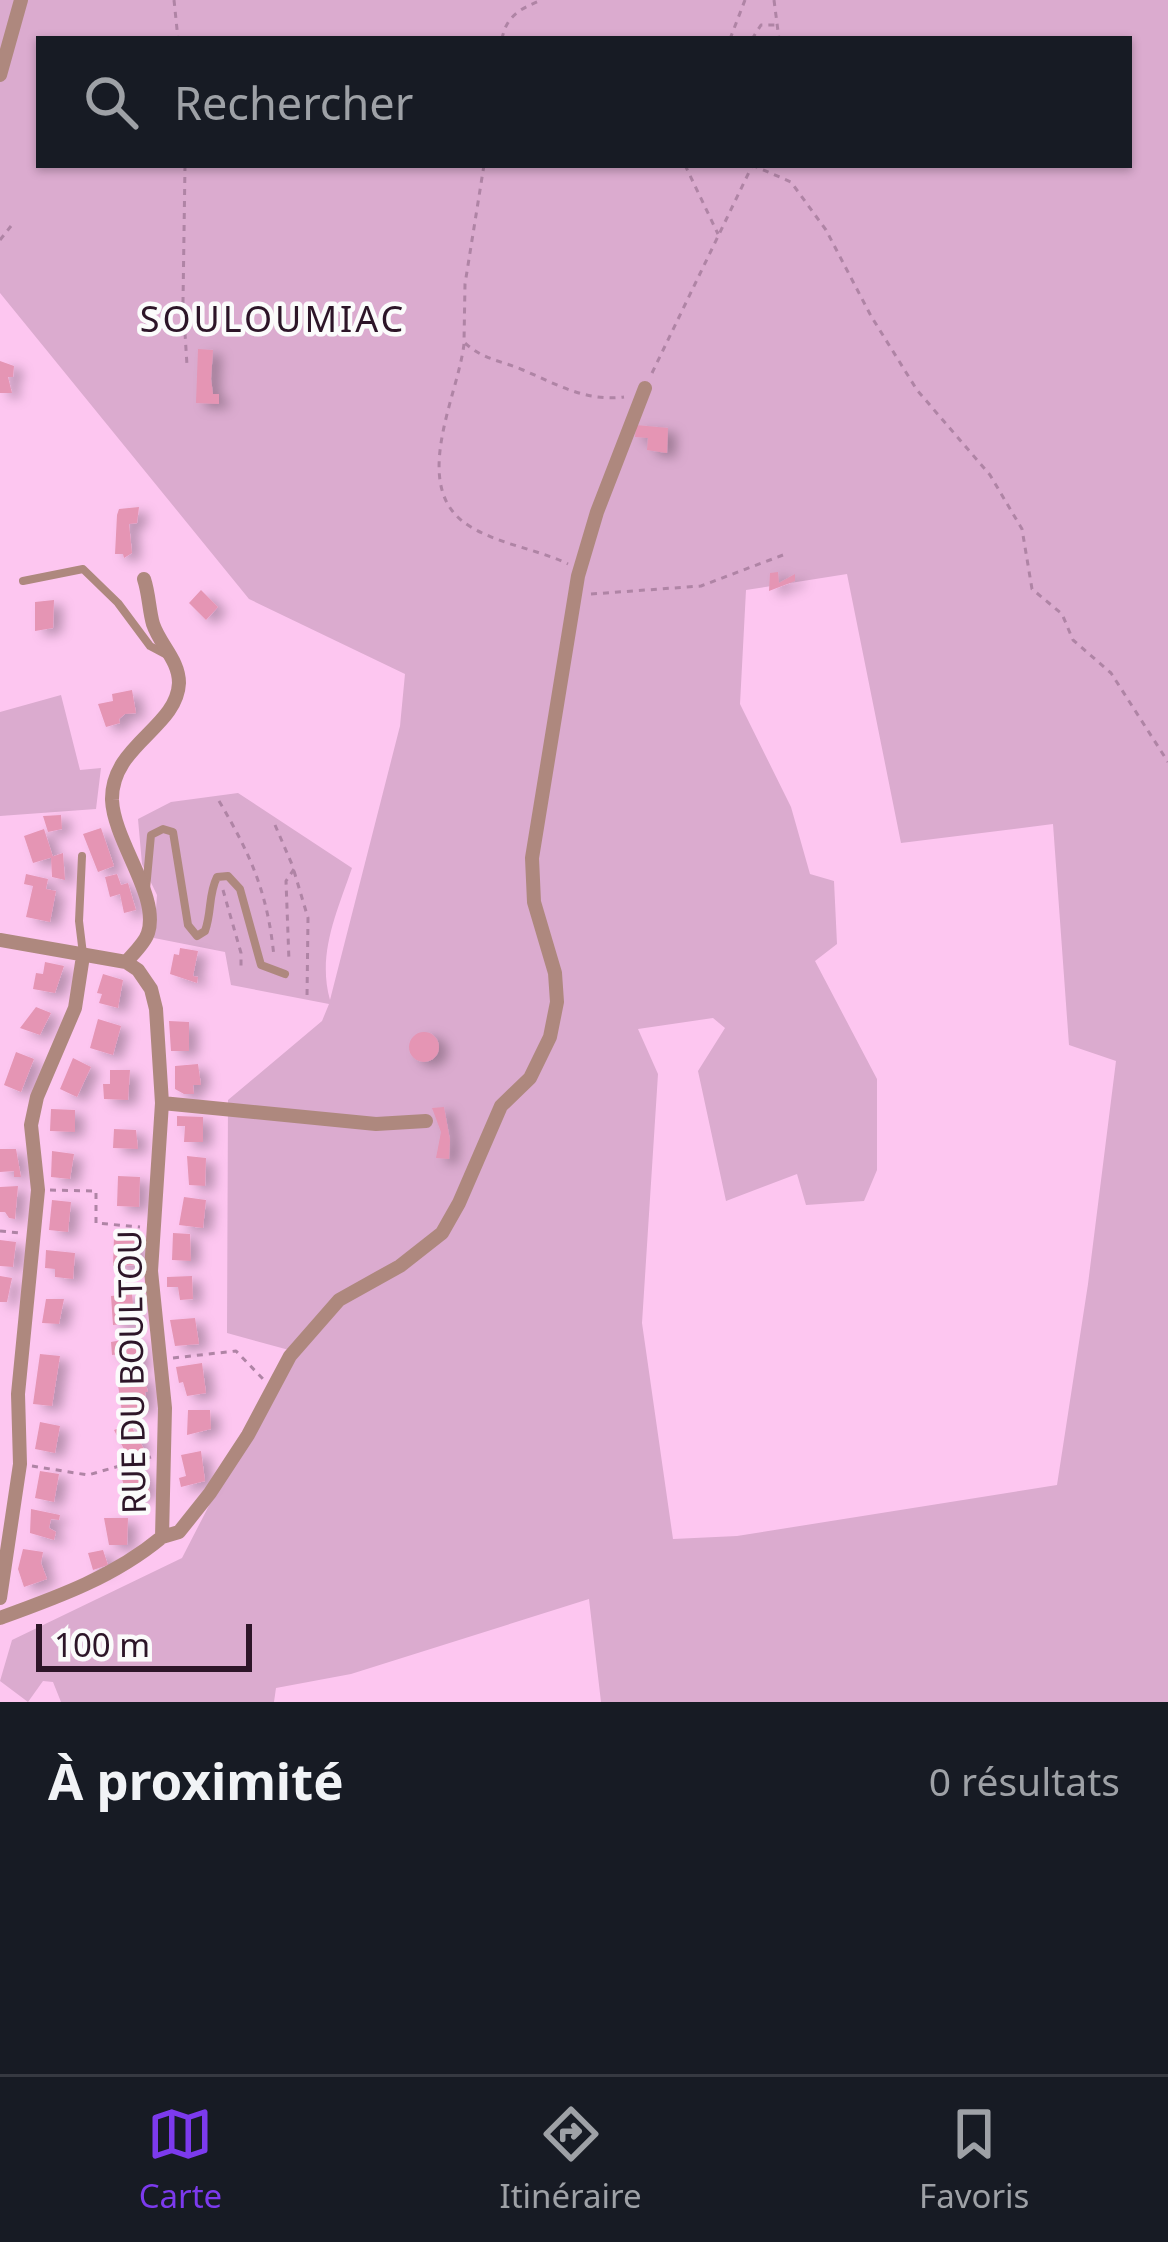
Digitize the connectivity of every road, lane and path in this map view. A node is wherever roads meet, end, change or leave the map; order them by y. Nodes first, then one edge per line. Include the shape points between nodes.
1 (21, 0) edge
2 (174, 0) edge
3 (542, 0) edge
4 (745, 0) edge
5 (774, 0) edge
6 (778, 26) junction
7 (178, 36) edge
8 (503, 36) edge
9 (731, 36) edge
10 (754, 36) edge
11 (779, 36) edge
12 (0, 75) edge
13 (185, 168) edge
14 (484, 168) edge
15 (686, 168) edge
16 (751, 168) edge
17 (759, 168) edge
18 (11, 226) dead end
19 (719, 237) junction
20 (0, 240) edge
21 (464, 342) junction
22 (187, 365) dead end
23 (645, 388) junction
24 (783, 555) dead end
25 (578, 576) junction
26 (145, 579) dead end
27 (23, 580) dead end
28 (576, 606) junction
29 (172, 658) junction
30 (1168, 762) edge
31 (218, 801) dead end
32 (275, 825) dead end
33 (82, 856) dead end
34 (294, 869) junction
35 (217, 878) junction
36 (146, 896) junction
37 (0, 940) edge
38 (83, 956) junction
39 (126, 962) junction
40 (241, 968) dead end
41 (280, 973) junction
42 (307, 998) dead end
43 (162, 1103) junction
44 (426, 1121) dead end
45 (38, 1190) junction
46 (154, 1229) junction
47 (0, 1231) edge
48 (34, 1234) junction
49 (159, 1360) junction
50 (276, 1382) junction
51 (164, 1453) junction
52 (20, 1464) junction
53 (162, 1537) junction
54 (0, 1598) edge
55 (0, 1618) edge

1 - 12 street
2 - 7 path
3 - 8 path via 521,8
4 - 9 path
5 - 6 path
6 - 10 path via 761,25
6 - 11 path
13 - 22 path
14 - 21 path
15 - 19 path
16 - 19 path
17 - 30 path via 791,182 826,230 917,390 990,475 1022,529 1032,589 1111,674
18 - 20 path
19 - 23 path
21 - 23 path via 487,360 567,390 616,398
21 - 25 path via 440,442 450,508 465,524 559,560
23 - 25 street
24 - 28 path via 701,586 603,590
25 - 28 street
26 - 29 street via 153,624
27 - 29 lane via 83,569 150,646
28 - 50 street via 532,858 555,973 550,1037 530,1078 501,1106 442,1233 339,1300
29 - 36 street via 178,694 119,766 112,799
31 - 41 path via 260,877
32 - 34 path
33 - 38 lane
34 - 41 path via 286,881 289,962
34 - 42 path via 308,918
35 - 36 lane via 211,915 197,936 188,925 173,832 163,829 151,836
35 - 40 path
35 - 41 lane via 228,875 240,889 261,965
36 - 39 street via 148,937
37 - 38 street
38 - 39 street
38 - 45 street via 75,1008 37,1097
39 - 43 street, RUE DU BOULTOU via 151,989
43 - 44 street via 376,1124
43 - 46 street, RUE DU BOULTOU
45 - 46 path via 96,1191 95,1223
45 - 48 street
46 - 49 street, RUE DU BOULTOU
47 - 48 path
48 - 52 street via 18,1394
49 - 50 path via 228,1349
49 - 51 street, RUE DU BOULTOU
50 - 53 street via 209,1493 179,1532
51 - 52 path via 88,1475
51 - 53 street, RUE DU BOULTOU
52 - 54 street
53 - 55 street, RUE DU BOULTOU via 131,1563

